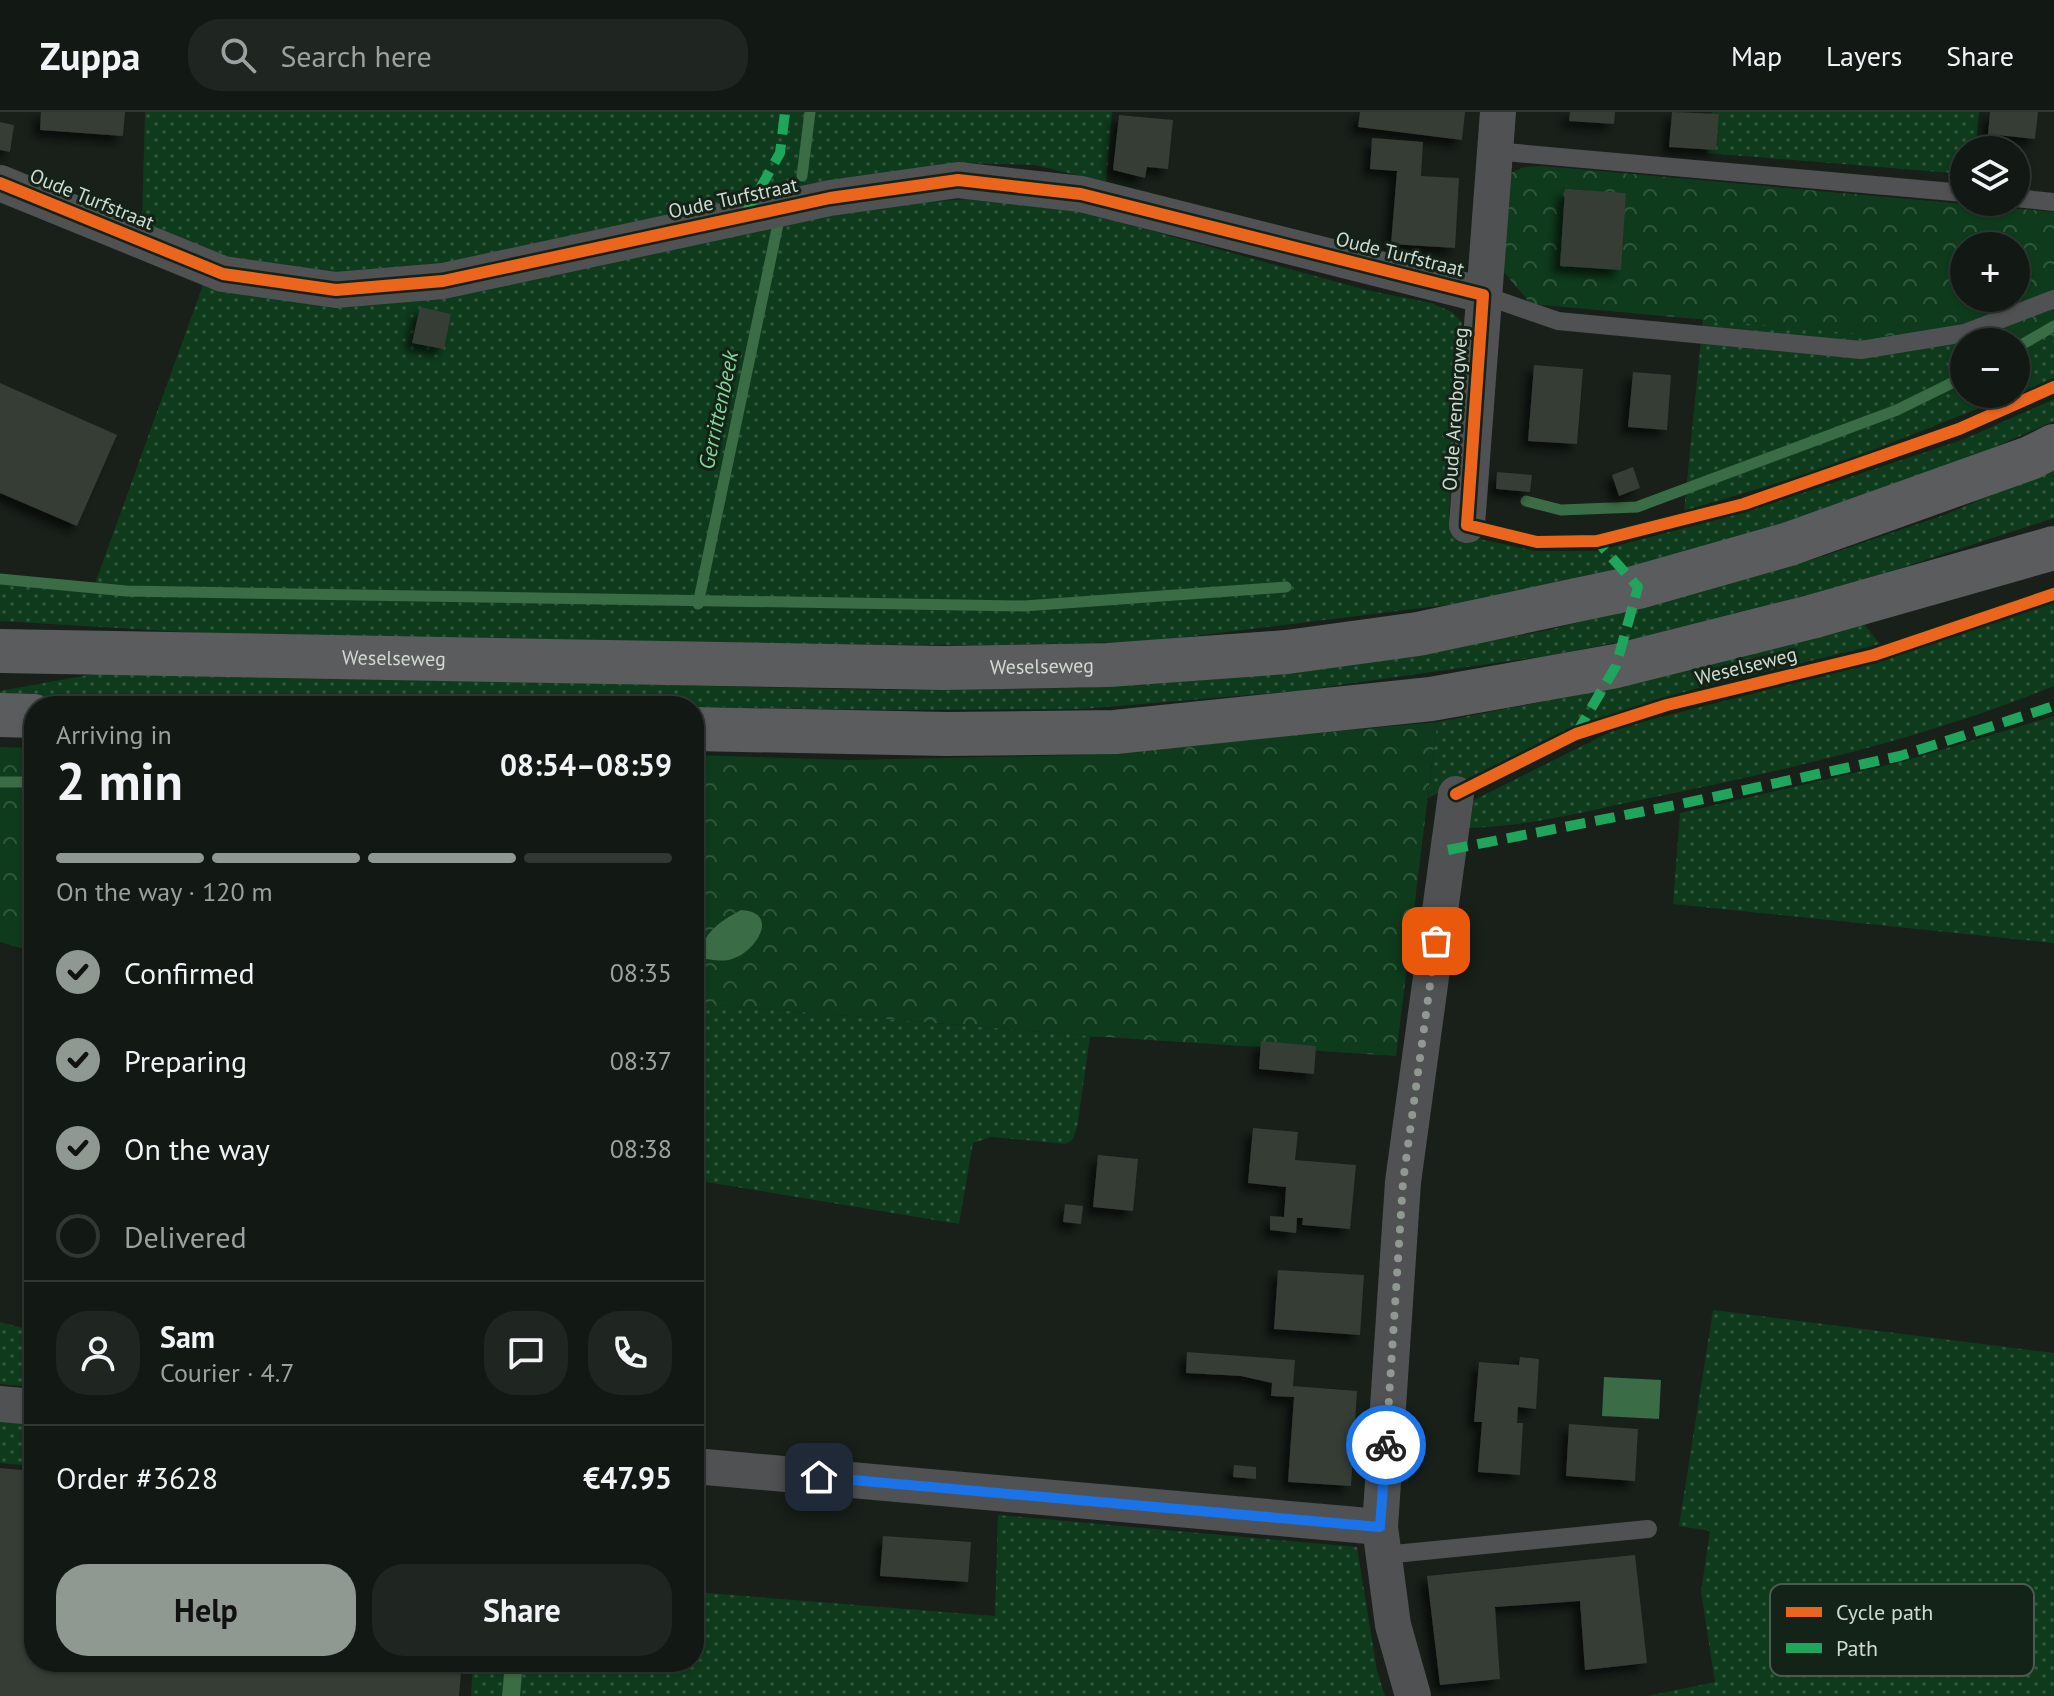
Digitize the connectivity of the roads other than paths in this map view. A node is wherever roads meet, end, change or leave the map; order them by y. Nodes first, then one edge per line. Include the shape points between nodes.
1 (1498, 112) edge
2 (1494, 151) junction
3 (0, 183) edge
4 (1950, 192) edge
5 (2030, 199) edge
6 (2054, 202) edge
7 (1483, 295) junction
8 (2054, 299) edge
9 (2054, 446) edge
10 (1467, 525) dead end
11 (2054, 548) edge
12 (0, 651) edge
13 (0, 715) edge
14 (24, 716) edge
15 (704, 729) edge
16 (1456, 794) dead end
17 (0, 1404) edge
18 (24, 1406) edge
19 (704, 1467) edge
20 (1648, 1529) dead end
21 (1382, 1541) junction
22 (1413, 1696) edge

1 - 2 street, Oude Arenborgweg
2 - 4 lane
2 - 7 street, Oude Arenborgweg
3 - 7 street, Oude Turfstraat via 223,274 336,290 443,281 830,198 958,180 1081,194
5 - 6 lane
7 - 8 lane via 1558,321 1861,350 1965,333
7 - 10 street, Oude Arenborgweg
9 - 12 main road, Weselseweg via 1789,544 1638,587 1418,634 1287,652 1108,665 943,668
11 - 15 main road, Weselseweg via 1631,662 1431,699 1115,732
13 - 14 main road
16 - 21 street via 1403,1182
17 - 18 street
19 - 21 street
20 - 21 lane
21 - 22 street via 1393,1625

